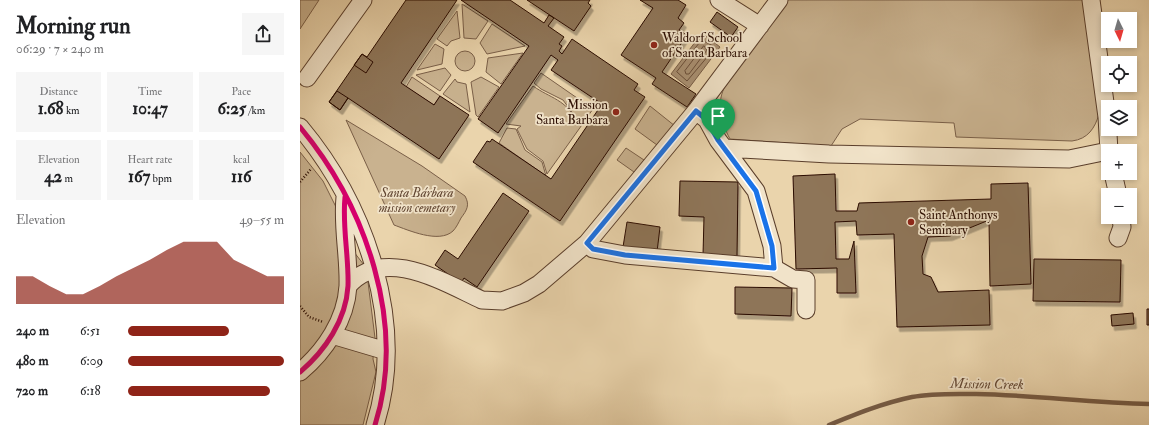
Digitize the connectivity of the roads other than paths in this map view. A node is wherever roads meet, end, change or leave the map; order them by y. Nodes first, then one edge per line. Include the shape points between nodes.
1 (363, 0) edge
2 (719, 0) edge
3 (779, 0) edge
4 (1091, 0) edge
5 (760, 26) junction
6 (307, 78) dead end
7 (696, 111) junction
8 (300, 128) edge
9 (1108, 144) edge
10 (724, 148) junction
11 (1101, 152) edge
12 (344, 197) junction
13 (1122, 224) edge
14 (1118, 238) dead end
15 (587, 243) junction
16 (374, 268) junction
17 (774, 268) junction
18 (348, 286) junction
19 (806, 310) dead end
20 (329, 329) junction
21 (386, 351) junction
22 (300, 372) edge
23 (375, 425) edge

1 - 6 street
2 - 5 street
3 - 5 street
4 - 9 street via 1107,117
5 - 7 street
7 - 10 street via 707,120
7 - 15 street
8 - 12 street via 323,156
10 - 11 street via 829,154 1069,159
10 - 17 street via 751,182 760,200 772,246
12 - 16 street via 358,220
12 - 18 street via 343,224
13 - 14 street
15 - 16 street via 539,284 519,296 502,301 482,300 417,272 400,268
15 - 17 street via 593,249 625,255
16 - 18 street via 354,279
16 - 21 street
17 - 19 street via 792,279 806,280
18 - 20 street via 344,308
20 - 21 street
20 - 22 street via 319,354
21 - 23 street via 384,391

